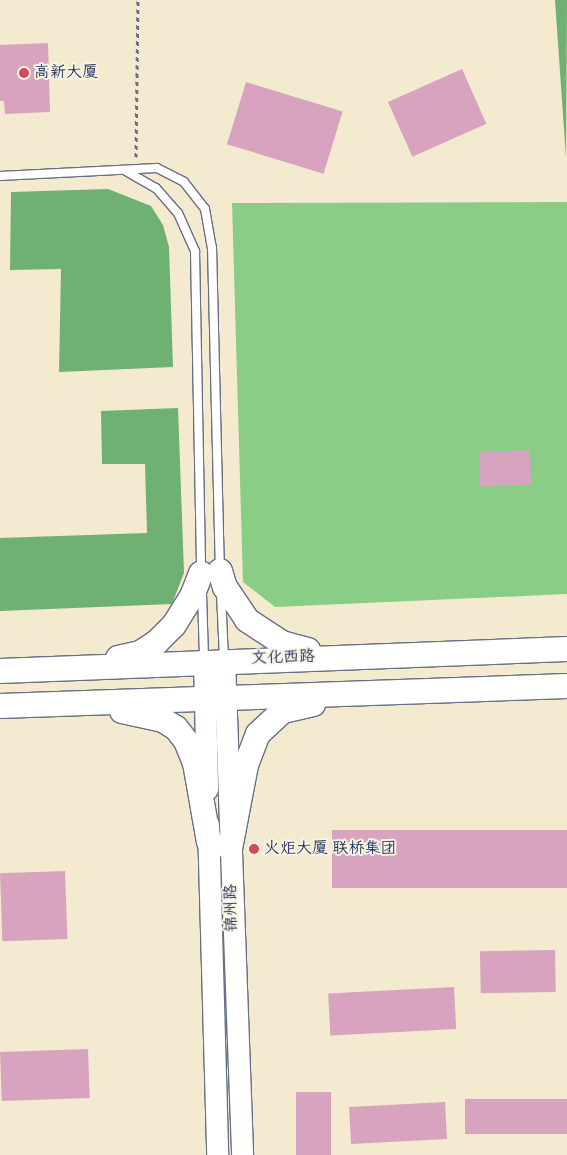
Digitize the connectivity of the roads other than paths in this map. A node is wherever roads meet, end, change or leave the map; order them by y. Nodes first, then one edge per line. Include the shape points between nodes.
1 (126, 171) junction
2 (0, 176) edge
3 (210, 572) junction
4 (567, 649) edge
5 (357, 656) junction
6 (214, 661) junction
7 (73, 670) junction
8 (0, 671) edge
9 (567, 686) edge
10 (358, 694) junction
11 (215, 698) junction
12 (58, 705) junction
13 (0, 706) edge
14 (219, 846) junction
15 (217, 1155) edge
16 (242, 1155) edge

1 - 2 lane
1 - 3 lane via 156,188 178,213 195,251
1 - 3 lane via 157,168 184,182 205,210 207,219 212,247
3 - 5 main road via 225,587 247,620 267,636 302,650
3 - 6 lane
3 - 6 lane
3 - 7 main road via 185,610 157,642 140,653
4 - 5 main road, 文化西路
5 - 6 main road, 文化西路
6 - 7 main road, 文化西路
6 - 11 main road, 锦州路
7 - 8 main road, 文化西路
9 - 10 main road
10 - 11 main road
10 - 14 main road via 283,712 258,734
11 - 12 main road
11 - 14 main road, 锦州路
12 - 13 main road
12 - 14 main road via 138,712 176,728 186,741 195,763
14 - 15 main road, 锦州路
14 - 16 main road, 锦州路

